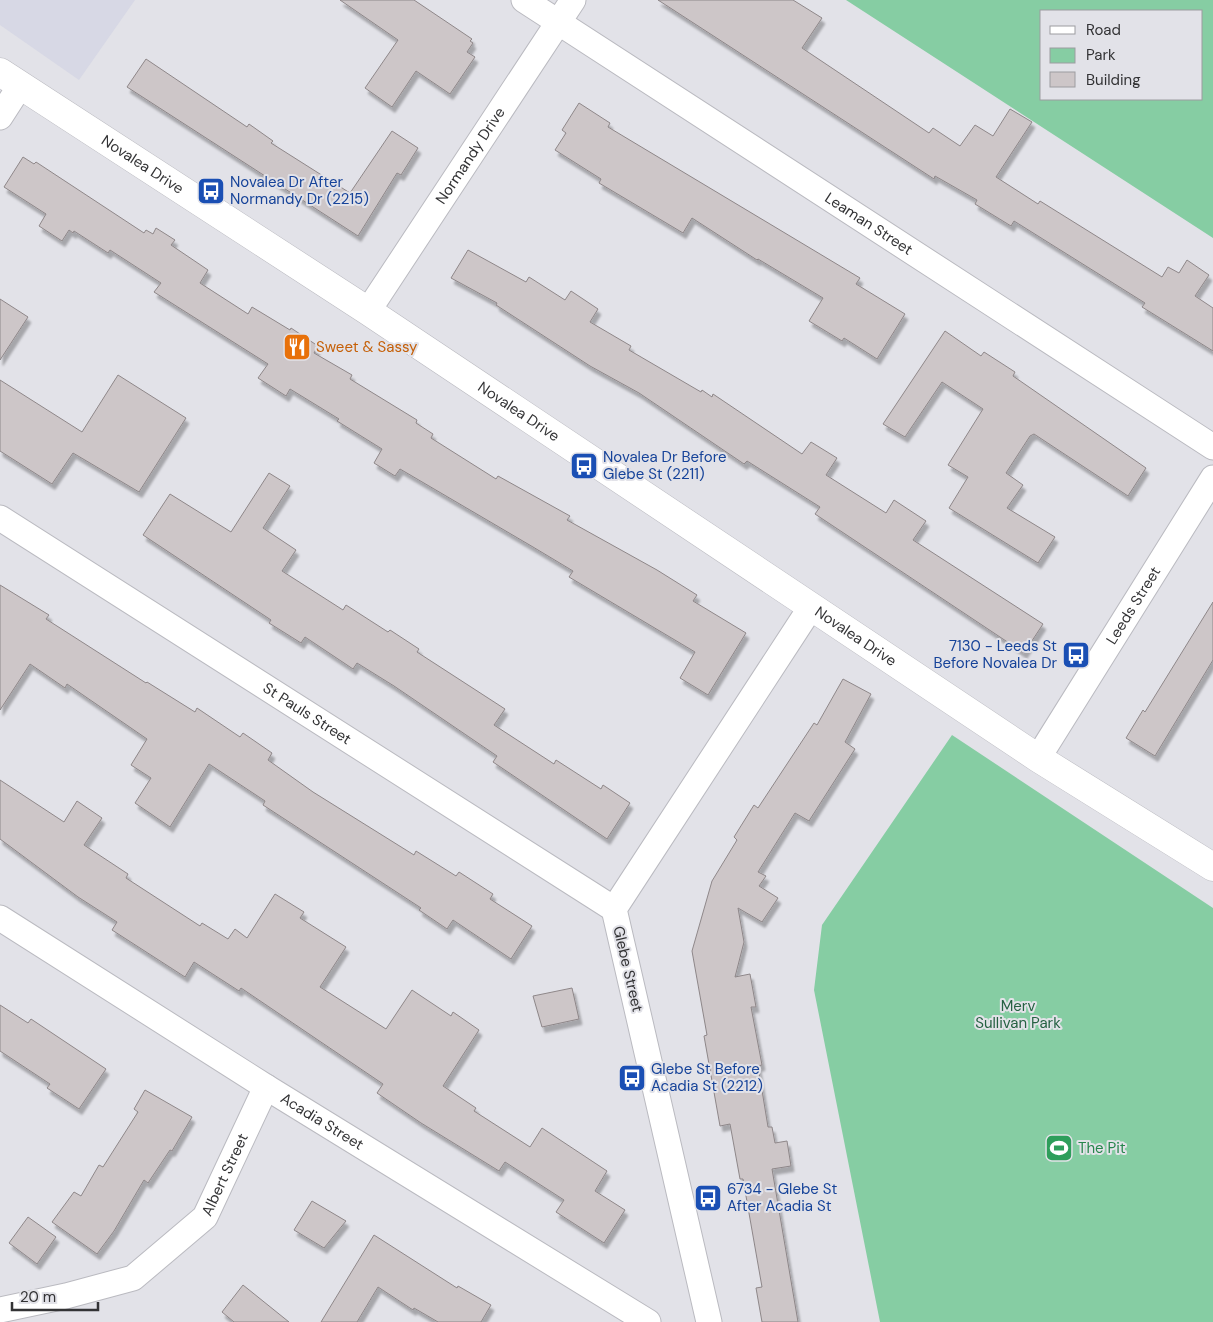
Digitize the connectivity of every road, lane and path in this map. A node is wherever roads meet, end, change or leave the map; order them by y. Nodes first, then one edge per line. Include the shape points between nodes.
1 (524, 0) edge
2 (573, 0) edge
3 (557, 23) junction
4 (10, 79) edge
5 (0, 117) edge
6 (368, 310) junction
7 (1213, 448) edge
8 (1213, 478) edge
9 (0, 518) edge
10 (811, 607) junction
11 (1038, 758) junction
12 (1213, 867) edge
13 (614, 909) junction
14 (0, 918) edge
15 (266, 1087) junction
16 (0, 1310) edge
17 (648, 1322) edge
18 (708, 1322) edge

1 - 3 street, Leaman Street
2 - 3 street, Normandy Drive
3 - 6 street, Normandy Drive
3 - 7 street, Leaman Street
4 - 5 street
4 - 6 street, Novalea Drive
6 - 10 street, Novalea Drive
8 - 11 street, Leeds Street
9 - 13 street, St Pauls Street
10 - 11 street, Novalea Drive
10 - 13 street, Glebe Street
11 - 12 street, Novalea Drive
13 - 18 street, Glebe Street
14 - 15 street, Acadia Street
15 - 16 street, Albert Street via 205,1217 133,1278
15 - 17 street, Acadia Street

